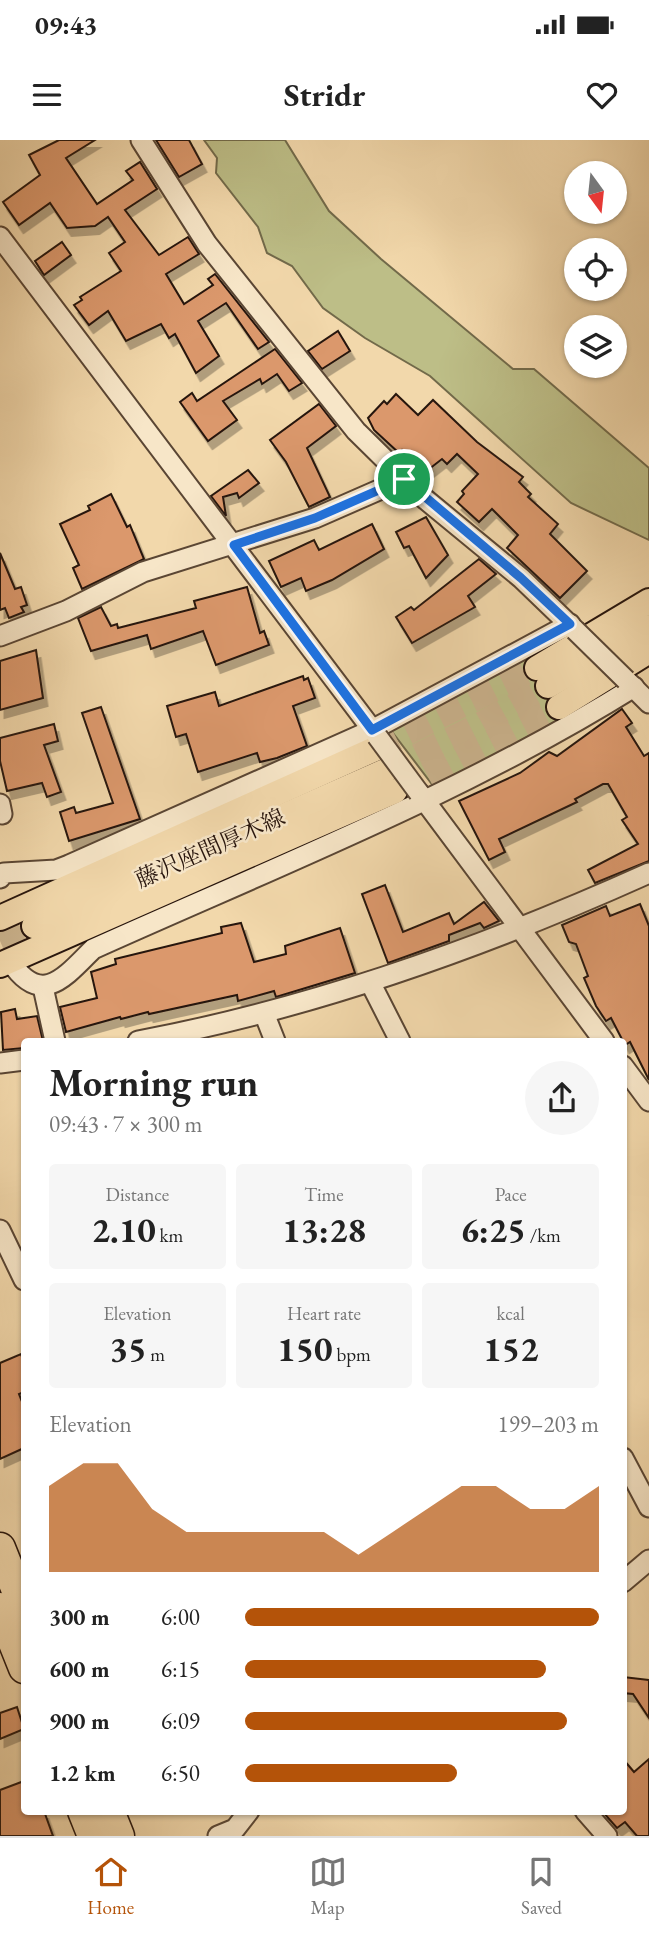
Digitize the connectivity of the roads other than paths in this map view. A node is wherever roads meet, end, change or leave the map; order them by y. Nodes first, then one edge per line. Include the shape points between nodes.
1 (141, 140) edge
2 (0, 237) edge
3 (404, 479) junction
4 (234, 545) junction
5 (649, 601) edge
6 (573, 627) junction
7 (647, 633) edge
8 (0, 636) edge
9 (630, 683) junction
10 (649, 703) edge
11 (392, 767) junction
12 (649, 873) edge
13 (0, 878) edge
14 (0, 918) edge
15 (34, 926) tunnel mouth
16 (519, 928) junction
17 (5, 963) edge
18 (370, 982) junction
19 (43, 987) junction
20 (264, 1013) junction
21 (54, 1038) edge
22 (152, 1038) edge
23 (274, 1038) edge
24 (398, 1038) edge
25 (602, 1038) edge
26 (21, 1060) edge
27 (0, 1063) edge
28 (627, 1071) edge
29 (649, 1101) edge
30 (0, 1230) edge
31 (21, 1274) edge
32 (627, 1466) edge
33 (649, 1507) edge
34 (10, 1559) edge
35 (649, 1560) edge
36 (627, 1579) edge
37 (21, 1598) edge
38 (0, 1608) edge
39 (21, 1660) edge
40 (85, 1815) edge
41 (111, 1815) edge
42 (246, 1815) edge
43 (589, 1815) edge
44 (93, 1836) edge
45 (119, 1836) edge
46 (218, 1836) edge
47 (607, 1836) edge

1 - 3 street via 207,243 356,431
2 - 4 street
3 - 4 street via 315,518
3 - 6 street
4 - 8 street via 143,572 66,611
4 - 11 street
5 - 7 main road via 548,687
6 - 9 street, bridge
6 - 11 street
9 - 10 street
9 - 11 street via 578,722
11 - 13 street via 56,870 17,871
11 - 14 main road
11 - 15 main road, 藤沢座間厚木線
11 - 16 street
11 - 17 main road
11 - 19 street via 93,949 61,981
12 - 16 street
16 - 18 street
16 - 25 street
17 - 19 street via 28,982
18 - 20 street
18 - 24 street
19 - 21 street
20 - 22 street
20 - 23 street
26 - 27 street
28 - 29 street
30 - 31 street
32 - 33 street
34 - 37 highway
35 - 36 street
38 - 39 highway
40 - 44 highway
41 - 45 highway
42 - 46 street via 235,1829
43 - 47 street

